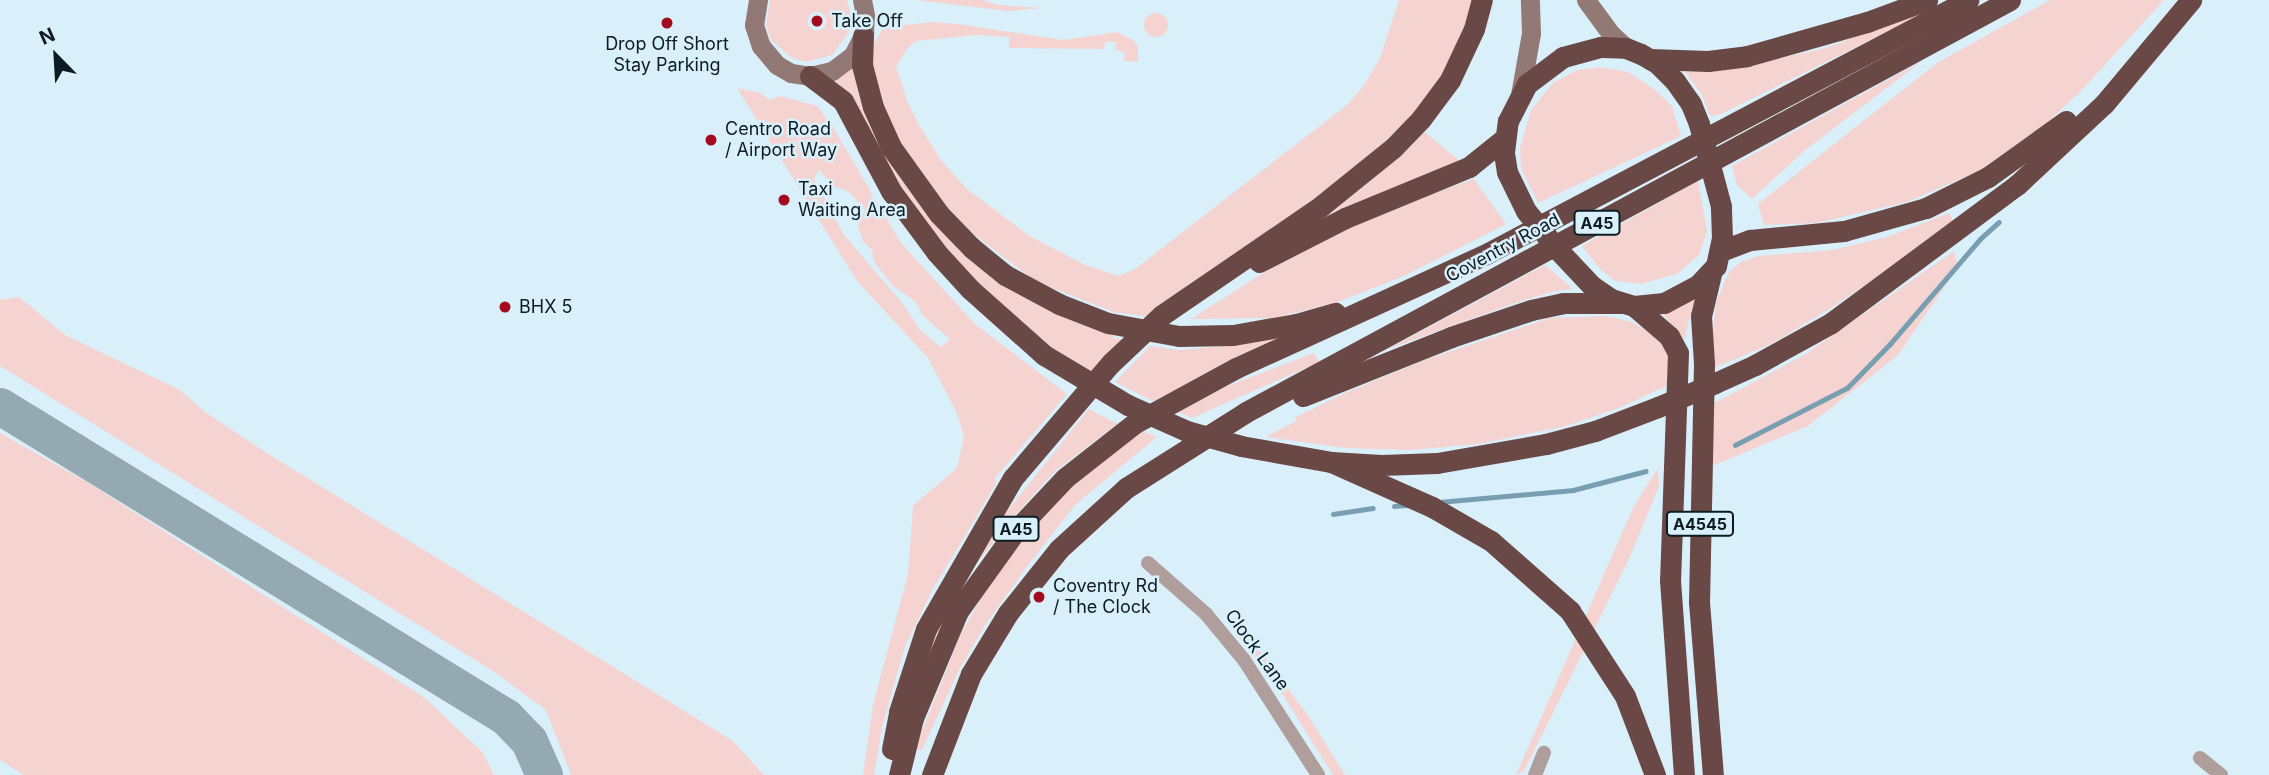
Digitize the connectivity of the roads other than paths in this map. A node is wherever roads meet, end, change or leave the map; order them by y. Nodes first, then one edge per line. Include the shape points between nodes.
1 (862, 0) edge
2 (1482, 0) edge
3 (1530, 0) edge
4 (1586, 0) edge
5 (1927, 0) edge
6 (1968, 0) edge
7 (2011, 0) edge
8 (2177, 0) edge
9 (2191, 0) edge
10 (753, 6) edge
11 (863, 36) junction
12 (1626, 48) junction
13 (1650, 60) junction
14 (810, 76) junction
15 (1520, 95) junction
16 (2066, 121) junction
17 (1505, 138) junction
18 (1655, 166) junction
19 (1972, 217) junction
20 (1721, 251) junction
21 (1711, 274) junction
22 (1628, 304) junction
23 (1162, 315) junction
24 (1186, 449) junction
25 (1331, 462) junction
26 (1148, 563) dead end
27 (1544, 753) dead end
28 (2200, 758) dead end
29 (887, 775) edge
30 (899, 775) edge
31 (932, 775) edge
32 (1318, 775) edge
33 (1535, 775) edge
34 (1655, 775) edge
35 (1684, 775) edge
36 (1713, 775) edge
37 (2221, 775) edge

1 - 11 street
2 - 23 highway via 1471,38 1450,80 1393,148 1321,206
3 - 15 street via 1530,42
4 - 12 street
5 - 13 highway via 1747,56
6 - 18 highway, Coventry Road / A45
7 - 24 highway, Coventry Road / A45 via 1246,412
8 - 16 highway
9 - 19 highway via 2139,65 2066,142
10 - 14 street via 761,47 777,65
11 - 14 street via 844,64
11 - 18 highway, bridge via 862,65 873,107 891,147 960,236 1005,275 1059,304 1108,323 1179,335 1233,335 1320,318
12 - 13 highway
12 - 15 highway via 1585,49 1563,57 1536,76
13 - 20 highway, bridge via 1675,81 1699,124 1721,206
14 - 25 highway, bridge via 843,101 891,191 937,253 1044,355 1128,405 1187,431
15 - 17 highway
16 - 19 highway
16 - 20 highway via 1988,177 1926,208 1844,231 1750,240
17 - 22 highway, bridge via 1507,172 1526,211 1592,286
17 - 23 highway via 1469,167 1345,218
18 - 30 highway, Coventry Road / A45 via 1488,254 1236,368 1135,423 1065,478 1017,529 958,611 914,718
19 - 25 highway, bridge via 1831,323 1755,365 1658,407 1595,431 1502,454 1437,463
20 - 21 highway
21 - 22 highway via 1673,300
21 - 36 highway, A4545 via 1701,316 1699,602
22 - 24 highway via 1563,303 1531,310 1322,387
22 - 35 highway, A4545 via 1669,336 1678,353 1670,580
23 - 29 highway via 1111,363 1008,484 926,629 899,712
24 - 31 highway, Coventry Road / A45 via 1126,488 1081,527 1034,578 971,674
25 - 34 highway via 1432,506 1491,541 1570,611 1625,696
26 - 32 street, Clock Lane via 1206,614 1244,660
27 - 33 street
28 - 37 street

